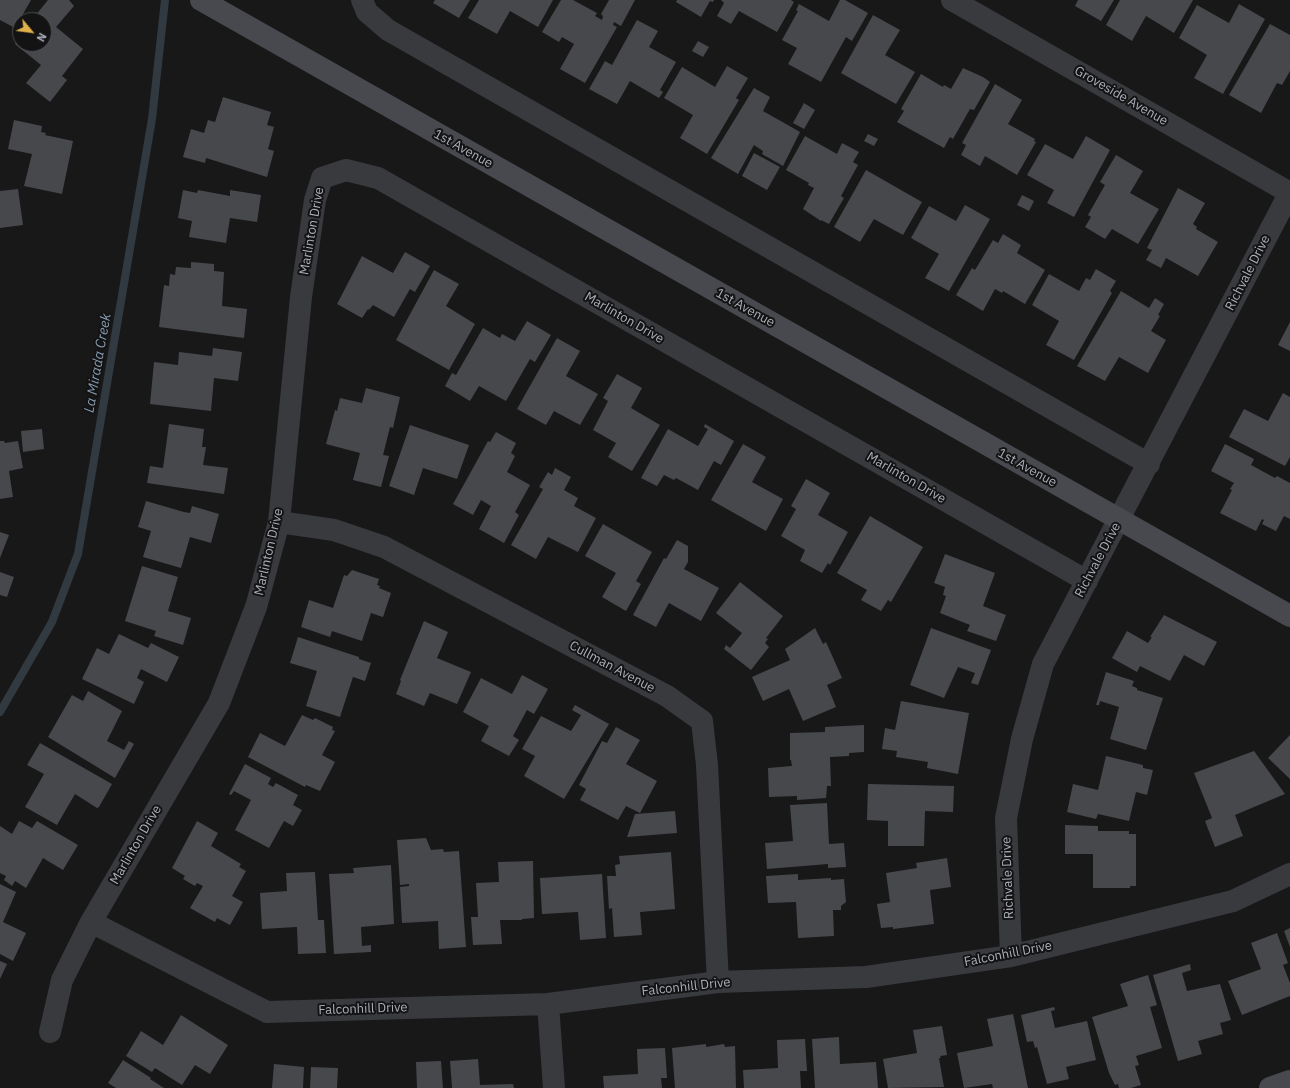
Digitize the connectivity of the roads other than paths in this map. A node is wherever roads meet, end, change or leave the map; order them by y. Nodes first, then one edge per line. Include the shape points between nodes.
1 (201, 0) edge
2 (362, 0) edge
3 (952, 0) edge
4 (1290, 193) edge
5 (1149, 464) junction
6 (1120, 520) junction
7 (279, 522) junction
8 (1087, 581) junction
9 (1290, 616) edge
10 (1290, 874) edge
11 (91, 922) junction
12 (1011, 956) junction
13 (718, 982) junction
14 (548, 1004) junction
15 (50, 1032) dead end
16 (1290, 1081) edge
17 (554, 1088) edge
18 (1270, 1088) edge

1 - 6 main road, 1st Avenue
2 - 5 street via 367,12 388,30
3 - 4 street, Groveside Avenue
4 - 5 street, Richvale Drive
5 - 6 street, Richvale Drive
6 - 8 street, Richvale Drive
6 - 9 main road, 1st Avenue
7 - 8 street, Marlinton Drive via 301,297 315,200 322,178 346,170 378,178
7 - 11 street, Marlinton Drive via 256,607 219,703
7 - 13 street, Cullman Avenue via 334,530 384,547 668,696 702,721 707,765
8 - 12 street, Richvale Drive via 1043,664 1021,746 1006,818
10 - 12 street, Falconhill Drive via 1233,901
11 - 14 street, Falconhill Drive via 267,1012
11 - 15 street, Marlinton Drive via 62,980
12 - 13 street, Falconhill Drive via 866,977
13 - 14 street, Falconhill Drive
14 - 17 street
16 - 18 main road

